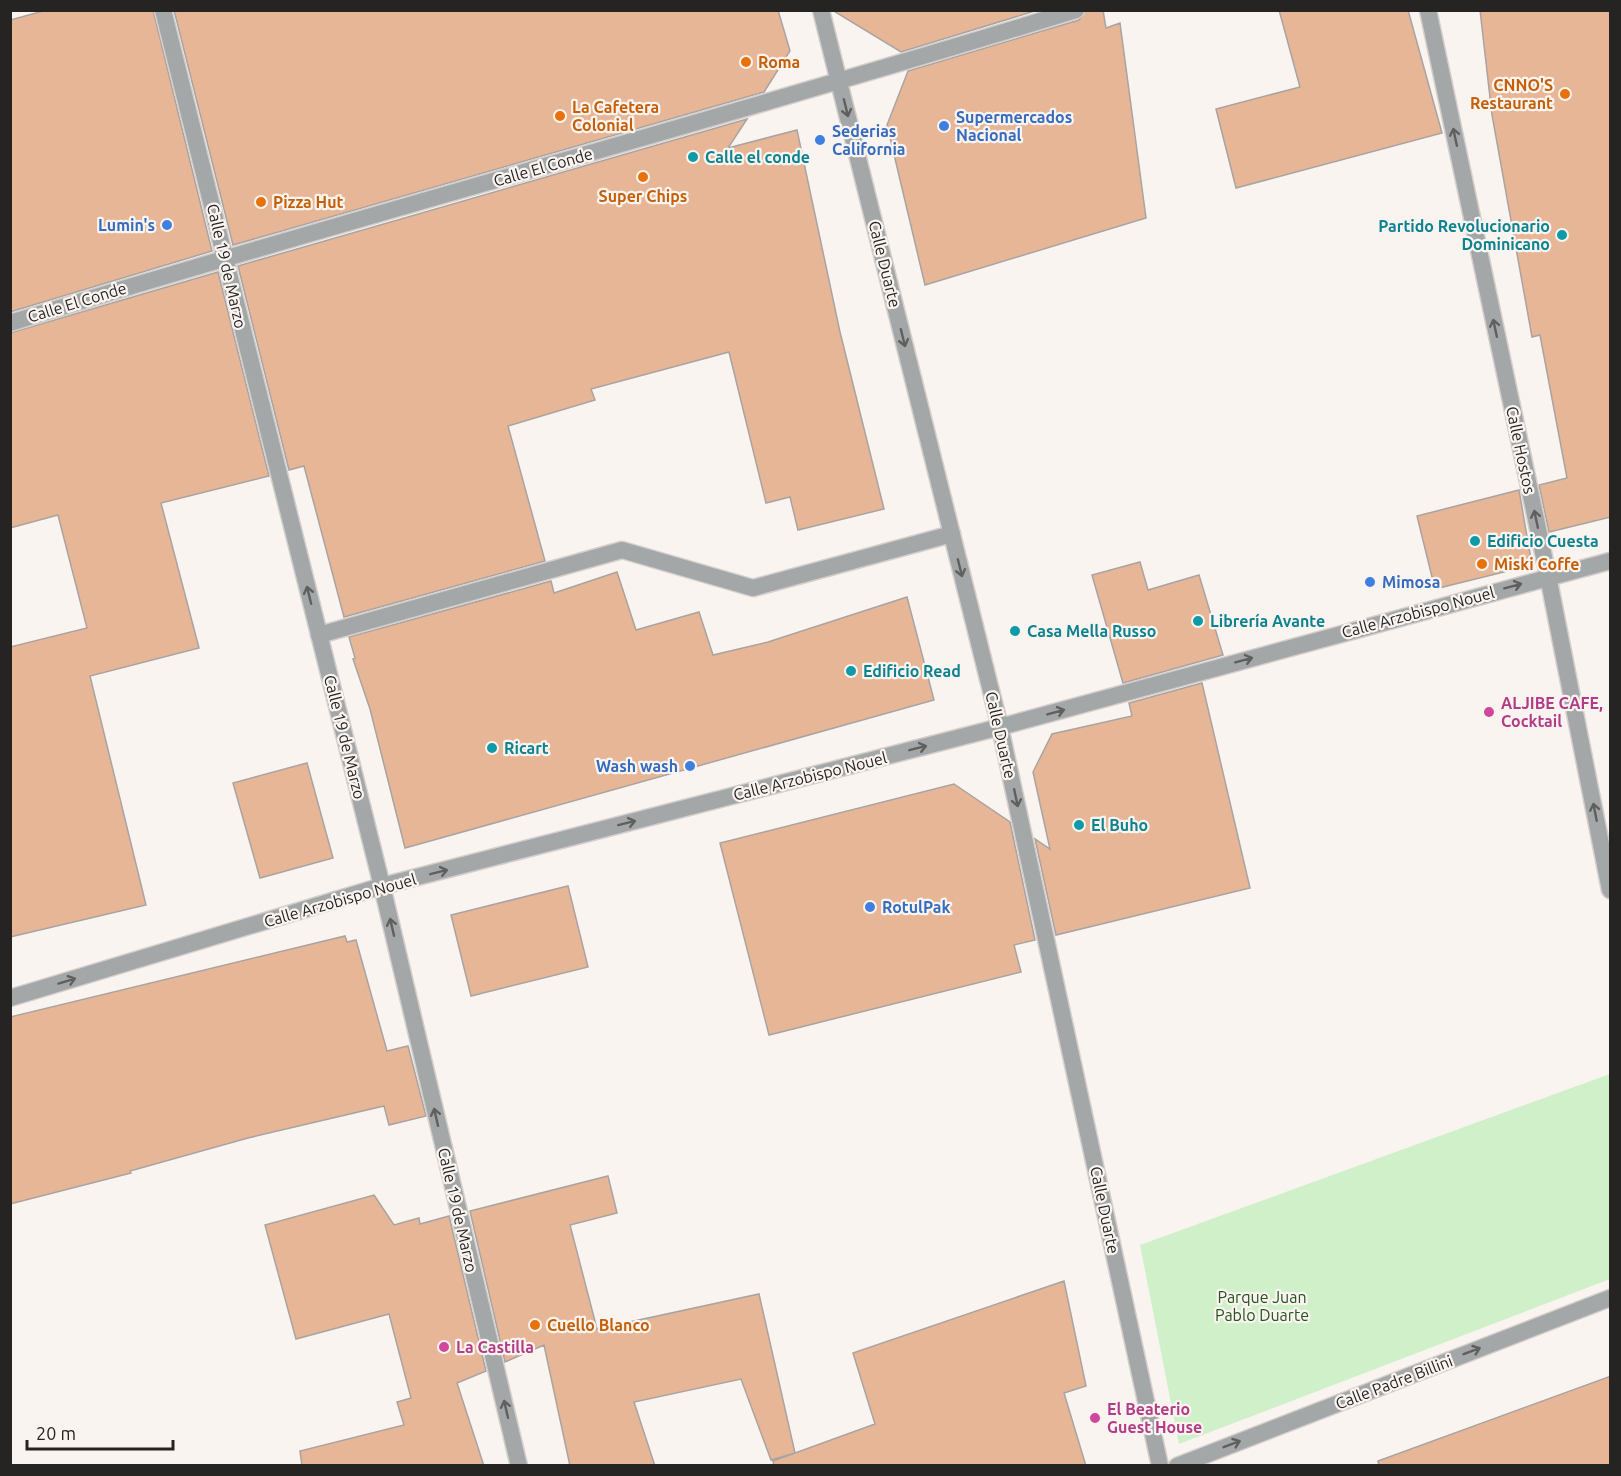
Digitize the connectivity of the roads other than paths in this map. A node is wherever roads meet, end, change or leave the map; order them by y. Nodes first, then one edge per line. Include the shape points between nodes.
1 (163, 10) edge
2 (821, 10) edge
3 (1076, 10) edge
4 (1428, 10) edge
5 (840, 83) junction
6 (224, 257) junction
7 (10, 323) edge
8 (952, 534) junction
9 (1611, 561) edge
10 (1548, 576) junction
11 (320, 635) junction
12 (1000, 727) junction
13 (382, 886) junction
14 (1611, 890) edge
15 (10, 998) edge
16 (1611, 1298) edge
17 (519, 1466) edge
18 (1160, 1466) edge
19 (1177, 1466) edge

1 - 6 street, Calle 19 de Marzo
2 - 5 street, Calle Duarte
3 - 5 street, Calle El Conde
10 -> 4 street, Calle Hostos
5 - 6 street, Calle El Conde
5 -> 8 street, Calle Duarte
6 - 7 street, Calle El Conde
11 -> 6 street, Calle 19 de Marzo
8 - 11 street via 753,588 622,550
8 -> 12 street, Calle Duarte
9 - 10 street, Calle Arzobispo Nouel
12 -> 10 street, Calle Arzobispo Nouel
14 -> 10 street, Calle Hostos
11 - 13 street, Calle 19 de Marzo
13 -> 12 street, Calle Arzobispo Nouel
12 -> 18 street, Calle Duarte
15 -> 13 street, Calle Arzobispo Nouel
17 -> 13 street, Calle 19 de Marzo
19 -> 16 street, Calle Padre Billini

